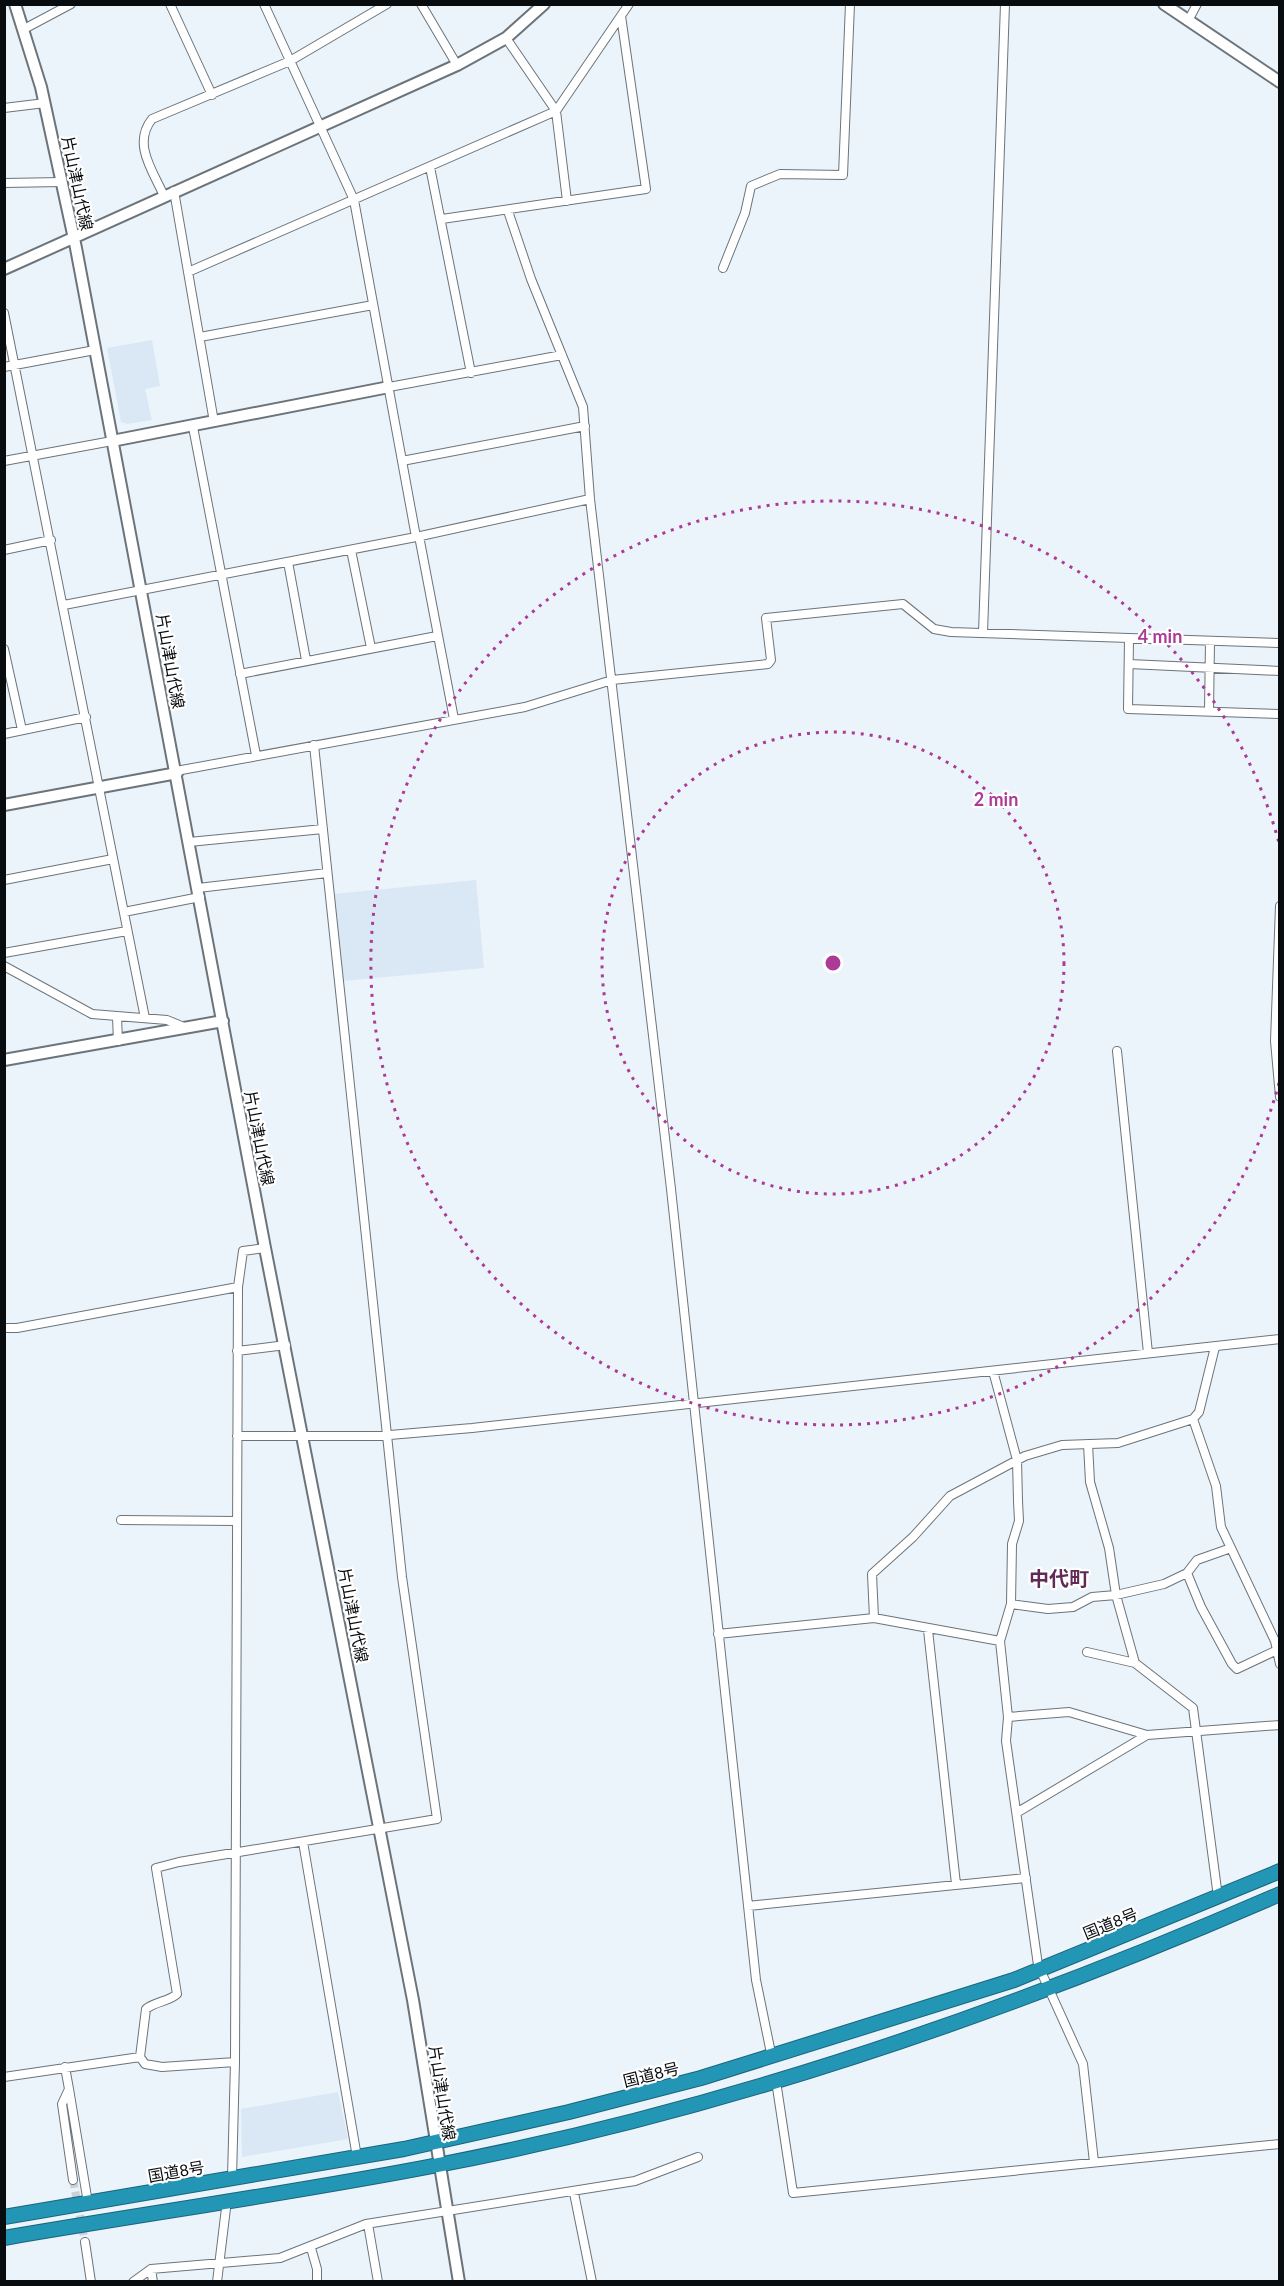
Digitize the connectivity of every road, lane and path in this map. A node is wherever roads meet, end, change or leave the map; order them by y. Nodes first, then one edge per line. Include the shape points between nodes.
1 (15, 4) edge
2 (71, 4) edge
3 (170, 4) edge
4 (264, 4) edge
5 (387, 4) edge
6 (421, 4) edge
7 (544, 4) edge
8 (629, 4) edge
9 (850, 4) edge
10 (1005, 4) edge
11 (1164, 4) edge
12 (1197, 4) edge
13 (621, 16) junction
14 (1188, 21) junction
15 (24, 29) junction
16 (506, 38) junction
17 (290, 61) junction
18 (457, 65) junction
19 (1280, 82) edge
20 (212, 95) junction
21 (45, 103) junction
22 (4, 108) edge
23 (556, 111) junction
24 (320, 127) junction
25 (430, 167) junction
26 (62, 182) junction
27 (4, 183) edge
28 (169, 194) junction
29 (354, 200) junction
30 (567, 201) junction
31 (508, 211) junction
32 (442, 219) junction
33 (74, 239) junction
34 (4, 268) edge
35 (723, 268) dead end
36 (188, 272) junction
37 (373, 306) junction
38 (4, 313) edge
39 (200, 337) junction
40 (95, 350) junction
41 (562, 355) junction
42 (15, 365) junction
43 (4, 367) edge
44 (471, 373) junction
45 (389, 387) junction
46 (213, 422) junction
47 (585, 426) junction
48 (193, 427) junction
49 (112, 441) junction
50 (33, 456) junction
51 (4, 461) edge
52 (402, 461) junction
53 (590, 499) junction
54 (418, 537) junction
55 (51, 540) junction
56 (4, 550) edge
57 (351, 550) junction
58 (288, 562) junction
59 (221, 576) junction
60 (143, 589) junction
61 (64, 605) junction
62 (983, 633) junction
63 (437, 636) junction
64 (1130, 639) junction
65 (1210, 642) junction
66 (1280, 643) edge
67 (371, 648) junction
68 (4, 649) edge
69 (306, 660) junction
70 (1129, 664) junction
71 (1210, 667) junction
72 (1280, 671) edge
73 (240, 674) junction
74 (612, 680) junction
75 (1209, 711) junction
76 (1280, 714) edge
77 (86, 717) junction
78 (454, 719) junction
79 (22, 730) junction
80 (4, 734) edge
81 (314, 745) junction
82 (256, 755) junction
83 (177, 772) junction
84 (100, 788) junction
85 (4, 805) edge
86 (322, 829) junction
87 (189, 842) junction
88 (113, 859) junction
89 (327, 873) junction
90 (4, 880) edge
91 (199, 892) junction
92 (1280, 906) edge
93 (124, 912) junction
94 (127, 931) junction
95 (4, 953) edge
96 (4, 966) edge
97 (117, 1017) junction
98 (145, 1018) junction
99 (223, 1021) junction
100 (185, 1028) junction
101 (117, 1041) junction
102 (1117, 1051) dead end
103 (4, 1060) edge
104 (1280, 1097) edge
105 (265, 1248) junction
106 (237, 1287) junction
107 (4, 1328) edge
108 (1280, 1339) edge
109 (286, 1345) junction
110 (1215, 1347) junction
111 (237, 1351) junction
112 (1148, 1353) junction
113 (993, 1371) junction
114 (692, 1402) junction
115 (1193, 1419) junction
116 (237, 1436) junction
117 (388, 1436) junction
118 (304, 1438) junction
119 (1088, 1444) junction
120 (1017, 1460) junction
121 (121, 1520) dead end
122 (237, 1521) junction
123 (1231, 1548) junction
124 (1187, 1573) junction
125 (1116, 1595) junction
126 (1011, 1604) junction
127 (874, 1618) junction
128 (928, 1630) junction
129 (718, 1634) junction
130 (1000, 1641) junction
131 (1275, 1651) junction
132 (1087, 1652) dead end
133 (1135, 1663) junction
134 (1280, 1664) edge
135 (1008, 1717) junction
136 (1280, 1725) edge
137 (1195, 1732) junction
138 (1147, 1735) junction
139 (1018, 1812) junction
140 (378, 1828) junction
141 (303, 1842) junction
142 (235, 1854) junction
143 (1280, 1871) edge
144 (1026, 1878) junction
145 (956, 1884) junction
146 (1280, 1894) edge
147 (1218, 1897) junction
148 (748, 1906) junction
149 (1040, 1970) junction
150 (1047, 1988) junction
151 (140, 2057) junction
152 (772, 2058) junction
153 (235, 2062) junction
154 (65, 2067) junction
155 (4, 2077) edge
156 (776, 2081) junction
157 (69, 2089) junction
158 (436, 2142) junction
159 (1280, 2144) edge
160 (357, 2157) junction
161 (698, 2157) dead end
162 (1094, 2162) junction
163 (440, 2165) junction
164 (232, 2178) junction
165 (73, 2180) tunnel mouth
166 (574, 2193) junction
167 (227, 2200) junction
168 (88, 2203) junction
169 (449, 2209) junction
170 (4, 2217) edge
171 (368, 2224) junction
172 (4, 2238) edge
173 (86, 2242) tunnel mouth
174 (310, 2248) junction
175 (218, 2264) junction
176 (151, 2269) junction
177 (91, 2282) edge
178 (133, 2282) edge
179 (153, 2282) edge
180 (217, 2282) edge
181 (317, 2282) edge
182 (378, 2282) edge
183 (459, 2282) edge
184 (592, 2282) edge

1 - 15 main road, 片山津山代線
2 - 15 street
3 - 20 street
4 - 17 street
5 - 17 street
6 - 18 street
7 - 16 main road
8 - 13 street
9 - 35 street via 843,175 780,174 751,186 745,213
10 - 62 street
11 - 14 main road
12 - 14 street
13 - 23 street
13 - 30 street via 646,189
14 - 19 main road
15 - 21 main road, 片山津山代線
16 - 18 main road
16 - 23 street
17 - 20 street
17 - 24 street
18 - 24 main road
20 - 28 street via 152,119 145,127 144,152
21 - 22 street
21 - 26 main road, 片山津山代線
23 - 25 street
23 - 30 street
24 - 28 main road
24 - 29 street
25 - 29 street
25 - 32 street
26 - 27 street
26 - 33 main road, 片山津山代線
28 - 33 main road
28 - 36 street
29 - 36 street
29 - 37 street
30 - 31 street
31 - 32 street
31 - 41 street
32 - 44 street
33 - 34 main road
33 - 40 main road, 片山津山代線
36 - 39 street
37 - 39 street
37 - 45 street
38 - 42 street
39 - 46 street
40 - 42 street
40 - 49 main road, 片山津山代線
41 - 44 street
41 - 47 street via 583,407
42 - 43 street
42 - 50 street
44 - 45 street
45 - 46 main road
45 - 52 street
46 - 48 main road
47 - 52 street
47 - 53 street
48 - 49 main road
48 - 59 street
49 - 50 street
49 - 60 main road, 片山津山代線
50 - 51 street
50 - 55 street
52 - 54 street
53 - 54 street
53 - 74 street
54 - 57 street
54 - 63 street
55 - 56 street
55 - 61 street
57 - 58 street
57 - 67 street
58 - 59 street
58 - 69 street
59 - 60 street
59 - 73 street
60 - 61 street
60 - 83 main road, 片山津山代線
61 - 77 street
62 - 64 street
62 - 74 street via 934,629 903,604 766,618 771,660 768,664
63 - 67 street
63 - 78 street
64 - 65 street
64 - 70 street
65 - 66 street
65 - 71 street
67 - 69 street
68 - 79 street
69 - 73 street
70 - 71 street
70 - 75 street via 1128,709
71 - 72 street
71 - 75 street
73 - 82 street
74 - 78 street via 525,707
74 - 114 street
75 - 76 street
77 - 79 street
77 - 84 street
78 - 81 street
79 - 80 street
81 - 82 street
81 - 86 street
82 - 83 street
83 - 84 main road
83 - 87 main road, 片山津山代線
84 - 85 main road
84 - 88 street
86 - 87 street
86 - 89 street
87 - 91 main road, 片山津山代線
88 - 90 street
88 - 93 street
89 - 91 street
89 - 117 street
91 - 93 street
91 - 99 main road, 片山津山代線
92 - 104 street via 1275,1041
93 - 94 street
94 - 95 street
94 - 98 street
96 - 97 street via 92,1014
97 - 98 street
97 - 101 street
98 - 100 street via 166,1020
99 - 100 main road
99 - 105 main road, 片山津山代線
100 - 101 main road
101 - 103 main road
102 - 112 street
105 - 106 street via 243,1251
105 - 109 main road, 片山津山代線
106 - 107 street
106 - 111 street
108 - 110 street
109 - 111 street
109 - 118 main road, 片山津山代線
110 - 112 street
110 - 115 street via 1199,1412
111 - 116 street
112 - 113 street
113 - 114 street
113 - 120 street
114 - 117 street
114 - 129 street
115 - 119 street via 1118,1443
115 - 123 street via 1216,1486 1221,1527
116 - 118 street
116 - 122 street
117 - 118 street
117 - 140 street via 402,1577 437,1819
118 - 140 main road, 片山津山代線
119 - 120 street via 1048,1447
119 - 125 street via 1090,1482 1109,1548
120 - 126 street via 1019,1521 1012,1544
120 - 127 street via 950,1496 914,1537 872,1574
121 - 122 street
122 - 142 street
123 - 124 street via 1197,1560
123 - 131 street via 1275,1641
124 - 125 street via 1164,1584
124 - 131 street via 1201,1607 1237,1669
125 - 126 street via 1092,1597 1073,1607 1048,1609
125 - 133 street
126 - 130 street
127 - 128 street
127 - 129 street
128 - 130 street
128 - 145 street
129 - 148 street
130 - 135 street
131 - 134 street
132 - 133 street
133 - 137 street via 1193,1707
135 - 138 street via 1069,1712
135 - 139 street via 1006,1741
136 - 137 street
137 - 138 street
137 - 147 street
138 - 139 street
139 - 144 street
140 - 141 street
140 - 158 main road, 片山津山代線 via 413,2000
141 - 142 street
141 - 160 street
142 - 151 street via 156,1868 177,1994 146,2008
142 - 153 street
143 - 147 highway, 国道8号
144 - 145 street
144 - 149 street
145 - 148 street
146 - 150 highway
147 - 149 highway, 国道8号
148 - 152 street via 759,2004
149 - 150 street
149 - 152 highway, 国道8号
150 - 156 highway
150 - 162 street via 1083,2064
151 - 153 street via 145,2064 162,2067
151 - 154 street
152 - 158 highway, 国道8号 via 569,2112
153 - 164 street
154 - 155 street
154 - 157 street
156 - 162 street via 793,2193
156 - 163 highway via 615,2125
157 - 165 street via 62,2104
157 - 168 street
158 - 160 highway, 国道8号
158 - 163 main road, 片山津山代線
159 - 162 street
160 - 164 highway, 国道8号
161 - 166 street via 635,2181
163 - 167 highway
163 - 169 main road, 片山津山代線
164 - 168 highway, 国道8号
166 - 169 street
166 - 184 street
167 - 172 highway
167 - 175 street
168 - 170 highway, 国道8号
169 - 171 street
169 - 183 main road, 片山津山代線
171 - 174 street
171 - 182 street
173 - 177 street
174 - 175 street via 269,2260
174 - 181 street
175 - 176 street
175 - 180 street
176 - 178 street
176 - 179 street

